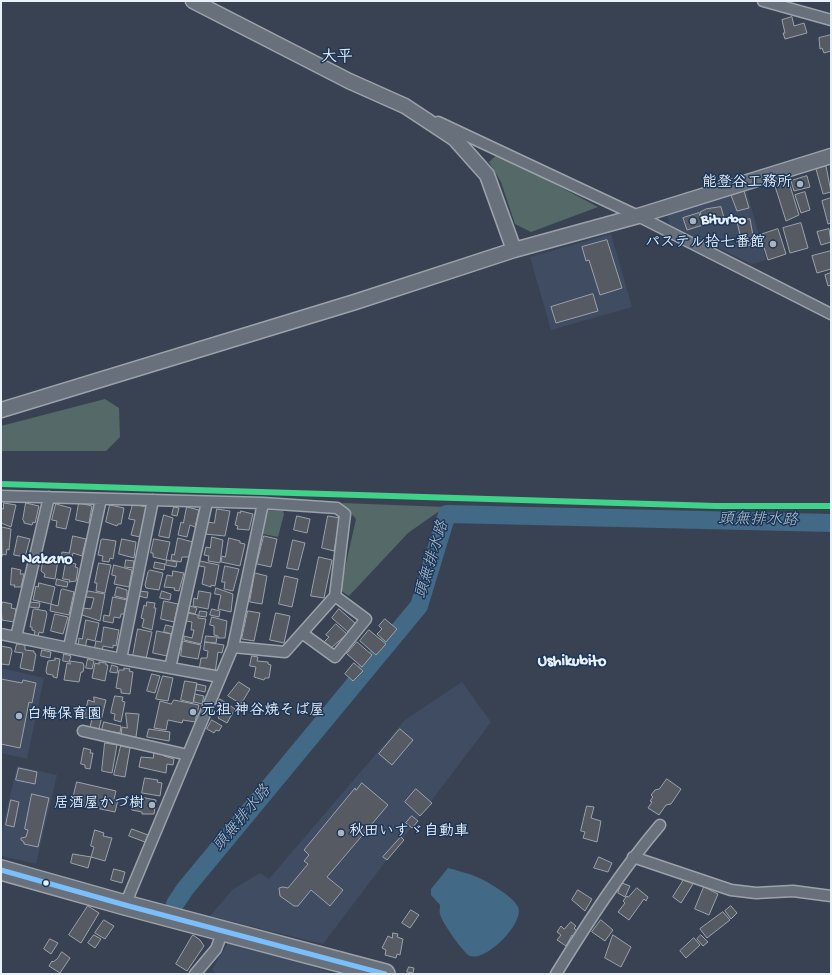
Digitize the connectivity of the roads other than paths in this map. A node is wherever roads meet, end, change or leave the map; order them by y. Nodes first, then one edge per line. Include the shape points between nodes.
1 (193, 1) edge
2 (763, 1) edge
3 (831, 20) edge
4 (405, 106) junction
5 (831, 156) edge
6 (638, 216) junction
7 (514, 250) junction
8 (831, 314) edge
9 (1, 410) edge
10 (1, 496) edge
11 (49, 497) junction
12 (101, 499) junction
13 (153, 500) junction
14 (207, 502) junction
15 (263, 503) junction
16 (335, 596) junction
17 (302, 633) junction
18 (1, 634) edge
19 (16, 637) junction
20 (68, 647) junction
21 (233, 647) junction
22 (121, 659) junction
23 (170, 668) junction
24 (220, 677) junction
25 (83, 731) dead end
26 (188, 755) junction
27 (660, 825) dead end
28 (633, 856) junction
29 (1, 870) edge
30 (831, 896) edge
31 (125, 905) junction
32 (223, 931) junction
33 (202, 972) edge
34 (385, 974) edge
35 (556, 974) edge

1 - 4 street via 349,81
2 - 3 street
4 - 6 street
4 - 7 street via 455,139 488,175
5 - 6 street
6 - 7 street
6 - 8 street
7 - 9 street via 355,302
10 - 11 street
11 - 12 street
11 - 19 street
12 - 13 street
12 - 20 street
13 - 14 street
13 - 22 street
14 - 15 street
14 - 23 street
15 - 16 street via 337,508 345,514
15 - 21 street
16 - 17 street
16 - 17 street via 366,619 335,656
17 - 21 street via 285,652
18 - 19 street
19 - 20 street
20 - 22 street
21 - 24 street
22 - 23 street
23 - 24 street
24 - 26 street
25 - 26 street
26 - 31 street
27 - 28 street
28 - 30 street via 731,890 756,893 794,891
28 - 35 street
29 - 31 highway
31 - 32 highway
32 - 33 street
32 - 34 highway

